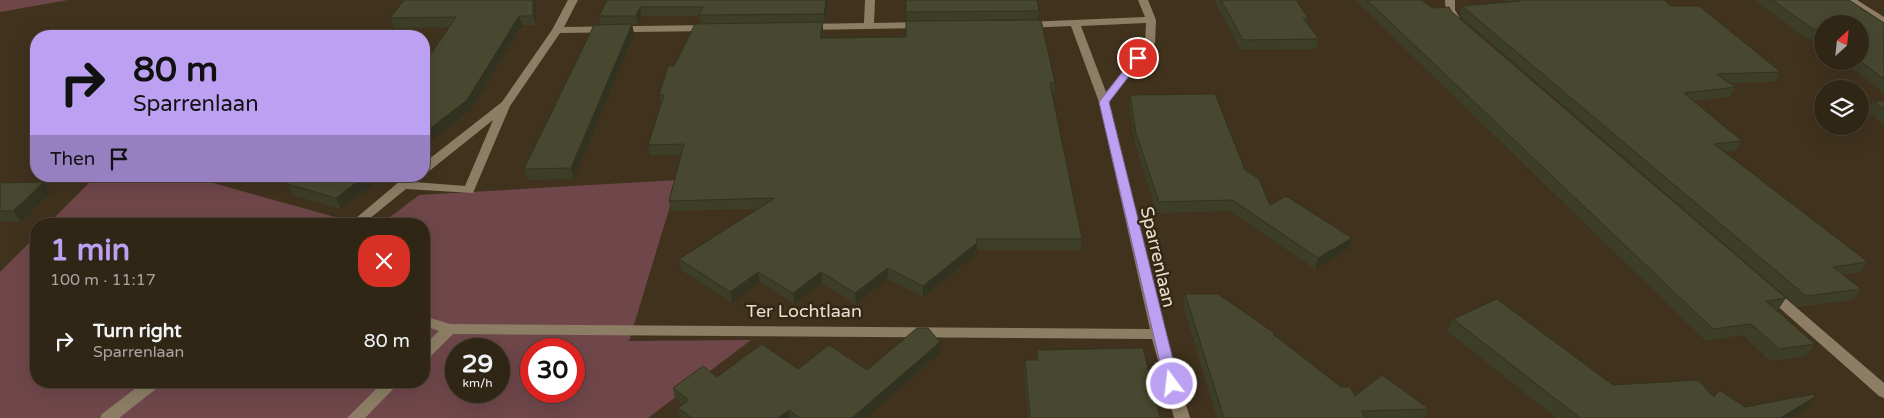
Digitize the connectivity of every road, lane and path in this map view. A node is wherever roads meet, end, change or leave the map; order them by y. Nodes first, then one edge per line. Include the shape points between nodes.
1 (573, 0) edge
2 (870, 0) edge
3 (1144, 0) edge
4 (1450, 0) edge
5 (1851, 0) edge
6 (1151, 20) junction
7 (1884, 22) edge
8 (1076, 24) junction
9 (928, 25) edge
10 (1016, 25) edge
11 (869, 26) junction
12 (791, 27) edge
13 (722, 28) edge
14 (556, 30) junction
15 (1470, 33) edge
16 (1104, 102) junction
17 (506, 104) junction
18 (430, 164) edge
19 (407, 182) edge
20 (403, 185) junction
21 (362, 218) edge
22 (1764, 287) edge
23 (430, 323) edge
24 (450, 329) junction
25 (1158, 334) junction
26 (430, 348) edge
27 (147, 388) edge
28 (387, 388) edge
29 (1884, 392) edge
30 (108, 418) edge
31 (355, 418) edge
32 (1182, 418) edge

1 - 14 street
2 - 11 street
3 - 6 street
4 - 15 street via 1453,18
5 - 7 street
6 - 8 street
6 - 16 street via 1150,43
8 - 10 street
8 - 16 street, Sparrenlaan
9 - 11 street
11 - 12 street
13 - 14 street
14 - 17 street
16 - 25 street, Sparrenlaan
17 - 18 street
17 - 20 street via 469,190
19 - 20 street
20 - 21 street
22 - 29 street
23 - 24 street, Ter Lochtlaan
24 - 25 street, Ter Lochtlaan
24 - 26 street
25 - 32 street, Sparrenlaan
27 - 30 street
28 - 31 street

